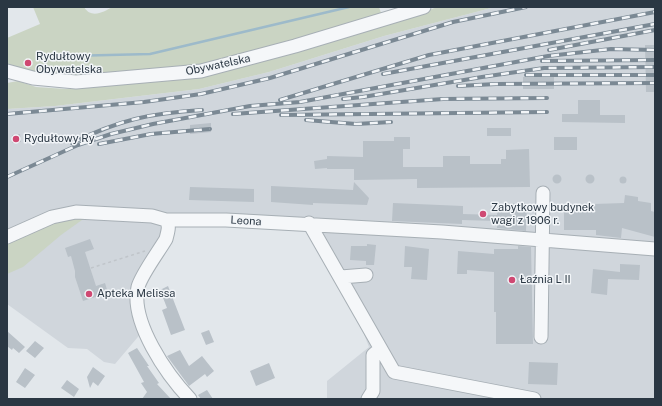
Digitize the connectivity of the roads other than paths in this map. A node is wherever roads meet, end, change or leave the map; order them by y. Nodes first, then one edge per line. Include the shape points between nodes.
1 (424, 7) edge
2 (381, 13) edge
3 (7, 71) edge
4 (543, 193) dead end
5 (166, 220) junction
6 (309, 223) junction
7 (7, 237) edge
8 (543, 240) junction
9 (655, 249) edge
10 (366, 275) dead end
11 (341, 277) junction
12 (541, 337) dead end
13 (380, 349) junction
14 (190, 399) edge
15 (368, 399) edge
16 (534, 399) edge

1 - 2 street, Obywatelska
2 - 3 street, Obywatelska via 296,46 201,71 76,82 33,78
4 - 8 street
5 - 6 street, Leona via 221,219
5 - 7 street, Leona via 152,216 76,212 44,215
5 - 14 street via 168,232 139,284 140,312 145,330 163,366
6 - 8 street, Leona
6 - 11 street
8 - 9 street, Leona
8 - 12 street
10 - 11 street
11 - 13 street
13 - 15 street via 373,355 373,391
13 - 16 street via 394,372

